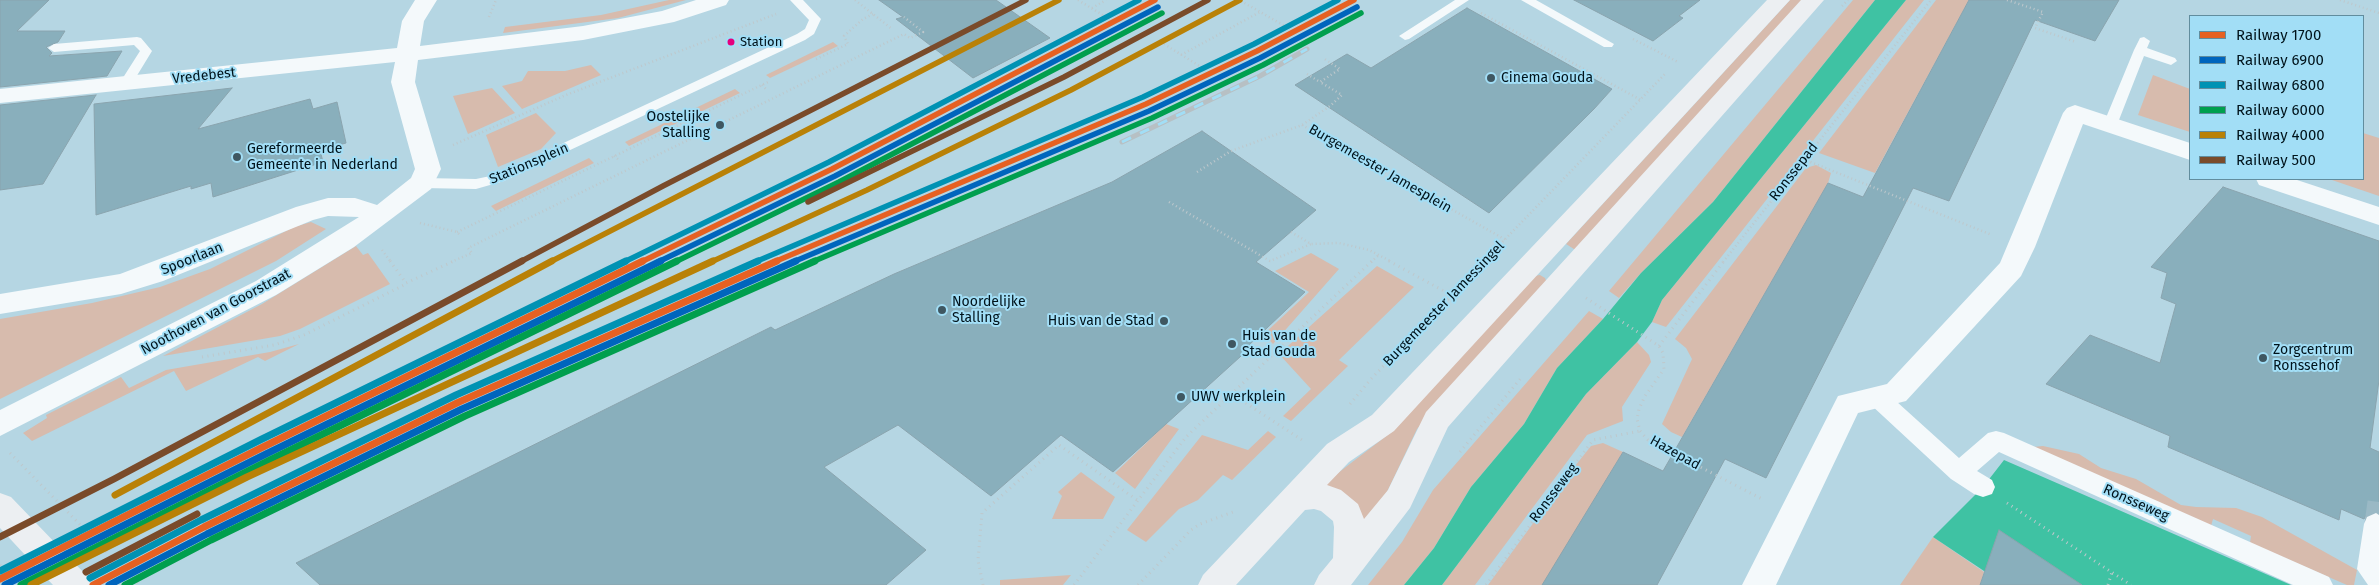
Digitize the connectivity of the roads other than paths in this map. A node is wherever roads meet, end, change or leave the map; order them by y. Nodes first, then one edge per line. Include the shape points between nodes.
1 (426, 0) edge
2 (718, 0) edge
3 (1527, 0) edge
4 (1778, 0) edge
5 (1813, 0) edge
6 (1462, 1) edge
7 (798, 2) edge
8 (1405, 36) dead end
9 (1608, 44) dead end
10 (54, 48) dead end
11 (408, 53) junction
12 (2171, 61) dead end
13 (125, 84) junction
14 (0, 96) edge
15 (2110, 125) junction
16 (2189, 152) edge
17 (2271, 180) edge
18 (422, 183) junction
19 (380, 215) junction
20 (2379, 216) edge
21 (0, 304) edge
22 (1878, 398) junction
23 (6, 431) edge
24 (1958, 472) junction
25 (1983, 488) road end
26 (1296, 498) junction
27 (0, 506) edge
28 (2376, 524) dead end
29 (1340, 574) edge
30 (2379, 580) edge
31 (74, 585) edge
32 (1215, 585) edge
33 (1760, 585) edge
34 (2320, 585) edge

1 - 11 street via 413,21
2 - 11 street via 666,17 583,33
3 - 9 lane
4 - 26 main road via 1383,423 1338,453
5 - 29 main road via 1437,420 1399,499
6 - 8 lane
7 - 18 lane, Stationsplein via 815,19 810,31 801,37 499,178 476,184
10 - 13 lane via 137,41 146,51
11 - 13 street, Vredebest
11 - 18 street via 402,82 428,169
12 - 15 lane via 2142,46
13 - 14 street, Vredebest
15 - 16 street
15 - 22 street via 2075,113 2011,269 1896,394
17 - 20 street
18 - 19 street, Noothoven van Goorstraat
19 - 21 street, Spoorlaan via 354,207 328,207 120,284
19 - 23 street, Noothoven van Goorstraat via 346,240 266,288
22 - 24 street
22 - 33 street via 1848,404
24 - 25 street
24 - 34 street, Ronsseweg via 1996,440
26 - 29 main road via 1314,496 1330,499 1347,514 1350,527
26 - 32 main road
27 - 31 main road
28 - 30 street via 2370,569

